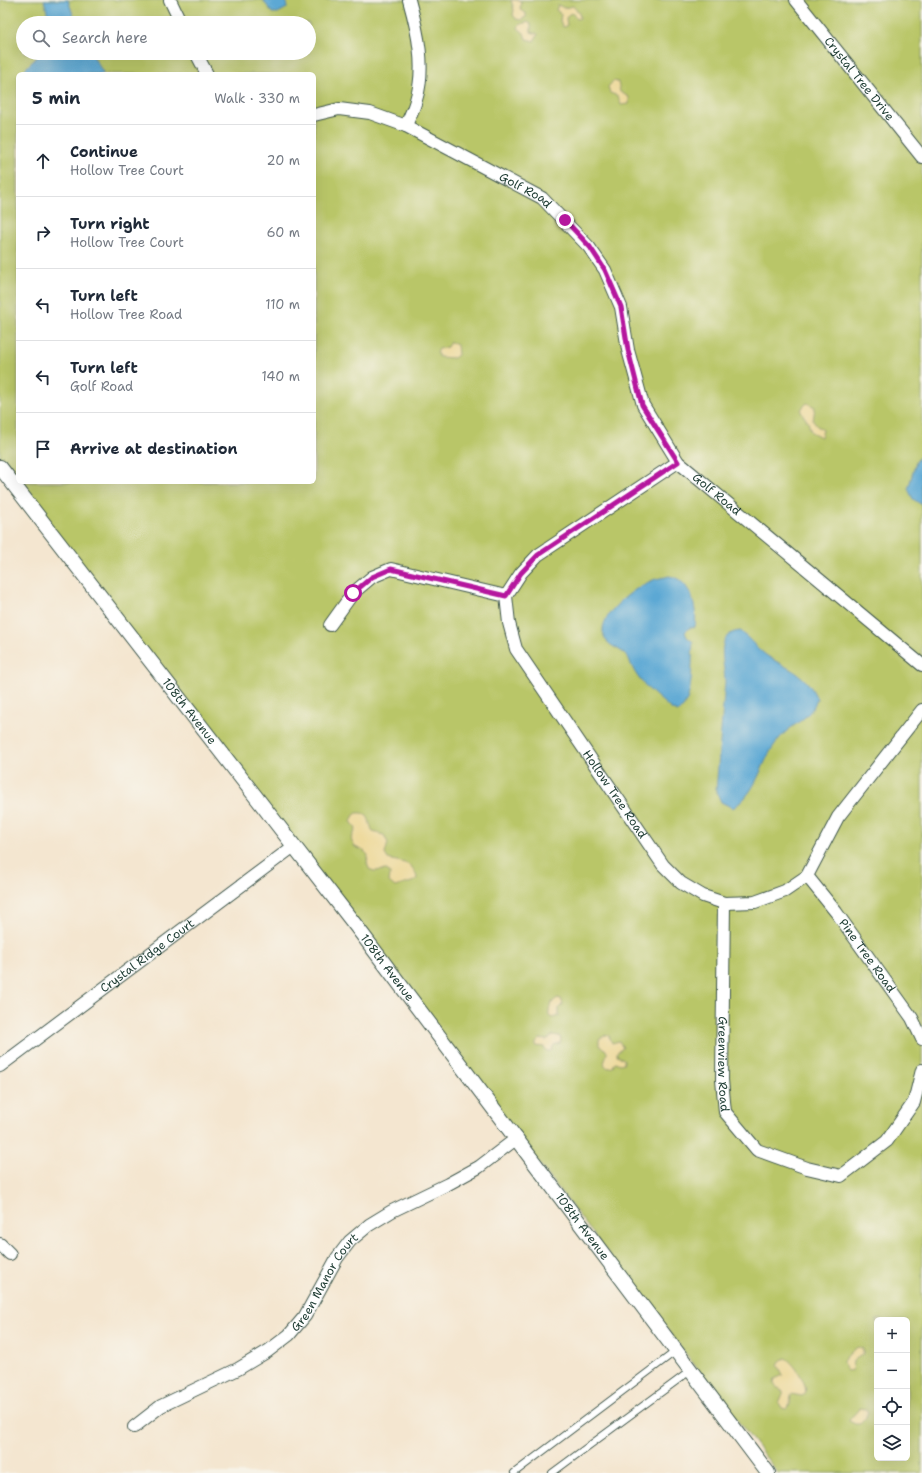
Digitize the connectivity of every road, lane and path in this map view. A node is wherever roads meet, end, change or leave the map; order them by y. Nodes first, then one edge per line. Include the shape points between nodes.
1 (170, 0) edge
2 (409, 0) edge
3 (796, 0) edge
4 (178, 16) edge
5 (200, 60) edge
6 (206, 72) edge
7 (316, 115) edge
8 (406, 126) junction
9 (922, 157) edge
10 (678, 462) junction
11 (2, 472) edge
12 (506, 596) junction
13 (330, 625) dead end
14 (922, 665) edge
15 (922, 710) edge
16 (294, 846) junction
17 (807, 876) junction
18 (724, 903) junction
19 (922, 1039) edge
20 (0, 1066) edge
21 (922, 1070) edge
22 (517, 1138) junction
23 (0, 1244) edge
24 (10, 1254) dead end
25 (676, 1351) junction
26 (690, 1371) junction
27 (134, 1427) dead end
28 (514, 1473) edge
29 (552, 1473) edge
30 (768, 1473) edge

1 - 4 street
2 - 8 street via 416,25 421,68 416,100
3 - 9 street, Crystal Tree Drive
5 - 6 street
7 - 8 street, Golf Road via 339,109 370,113
8 - 10 street, Golf Road via 542,198 590,247 605,270 621,307 628,350 642,405
10 - 12 street via 538,555 521,573
10 - 14 street, Golf Road
11 - 16 street, 108th Avenue
12 - 13 street via 391,569 372,577 353,593
12 - 18 street, Hollow Tree Road via 509,623 516,649 663,865 681,883 703,896
15 - 17 street, Hollow Tree Road via 838,817
16 - 20 street, Crystal Ridge Court
16 - 22 street, 108th Avenue
17 - 18 street, Hollow Tree Road via 785,891 755,902
17 - 19 street, Pine Tree Road via 912,1018
18 - 21 street, Greenview Road via 722,1080 725,1112 757,1150 807,1168 841,1176 887,1141 914,1102
22 - 25 street, 108th Avenue
22 - 27 street, Green Manor Court via 479,1166 392,1211 350,1241 337,1258 305,1316 289,1335 268,1351 238,1369 161,1406
23 - 24 street
25 - 26 street, 108th Avenue
25 - 28 lane
26 - 29 lane
26 - 30 street, 108th Avenue

